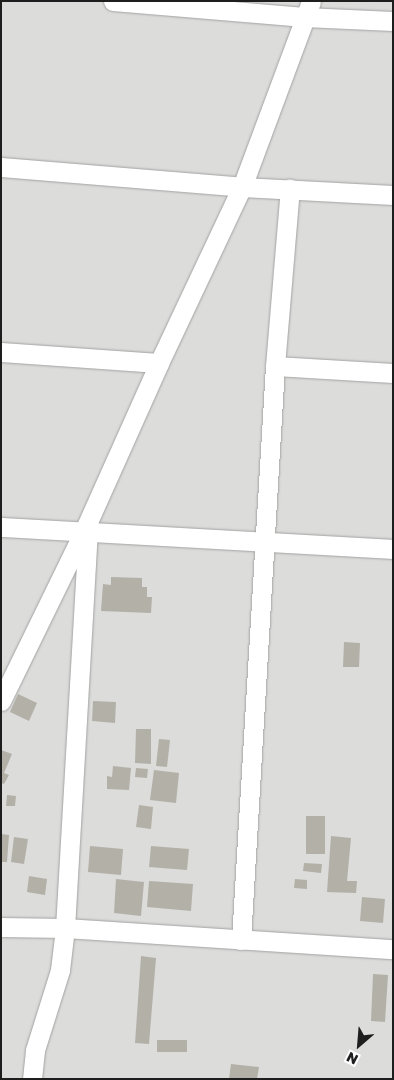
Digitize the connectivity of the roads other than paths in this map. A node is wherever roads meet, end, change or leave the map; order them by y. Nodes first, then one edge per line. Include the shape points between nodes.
1 (113, 1) edge
2 (307, 9) edge
3 (393, 21) edge
4 (1, 167) edge
5 (242, 187) junction
6 (290, 189) junction
7 (393, 195) edge
8 (1, 352) edge
9 (159, 363) junction
10 (275, 366) junction
11 (393, 373) edge
12 (1, 527) edge
13 (86, 532) junction
14 (266, 540) junction
15 (393, 549) edge
16 (1, 701) edge
17 (1, 927) edge
18 (65, 928) junction
19 (241, 940) junction
20 (393, 949) edge
21 (32, 1079) edge

1 - 2 street
2 - 3 street
2 - 5 street
4 - 5 street
5 - 6 street
5 - 9 street
6 - 7 street
6 - 10 street
8 - 9 street
9 - 13 street
10 - 11 street
10 - 14 street
12 - 13 street
13 - 14 street
13 - 16 street
13 - 18 street
14 - 15 street
14 - 19 street
17 - 18 street
18 - 19 street
18 - 21 street via 60,970 35,1050
19 - 20 street

